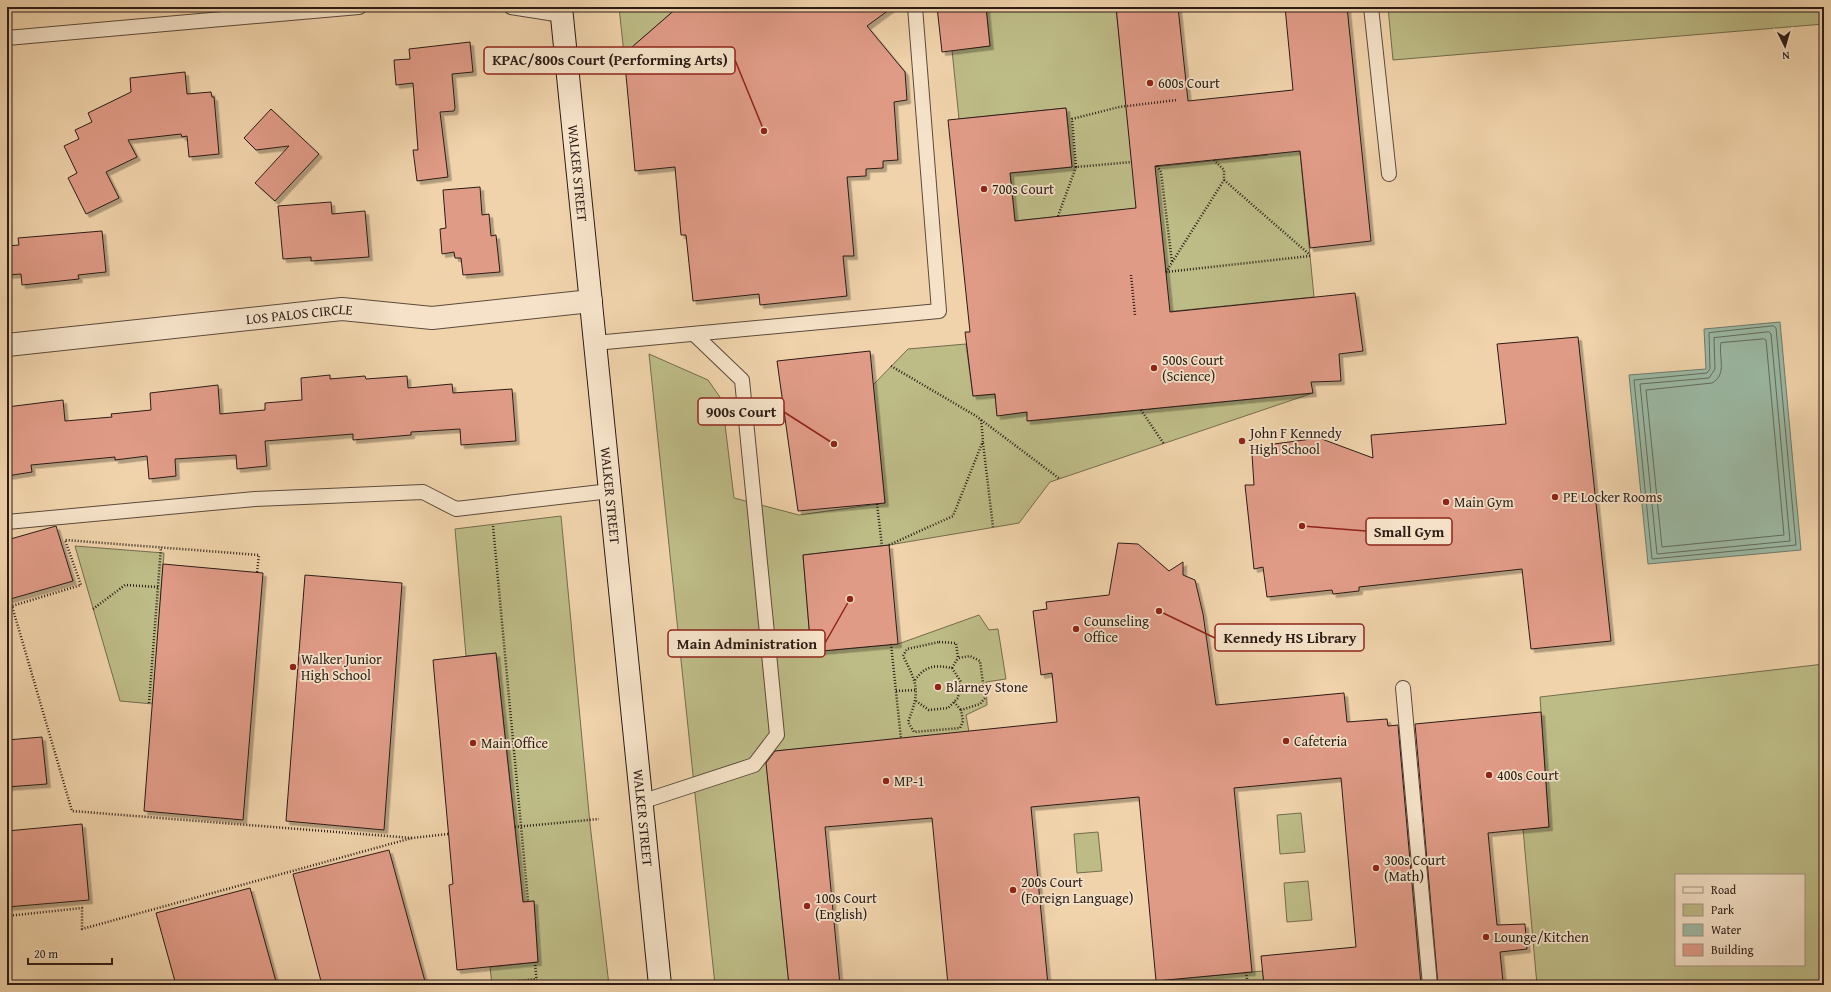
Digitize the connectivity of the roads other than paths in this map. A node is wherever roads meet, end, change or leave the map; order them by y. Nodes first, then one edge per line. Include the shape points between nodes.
1 (359, 7) edge
2 (511, 7) edge
3 (914, 7) edge
4 (1371, 7) edge
5 (561, 11) edge
6 (7, 38) edge
7 (1389, 174) dead end
8 (591, 301) junction
9 (694, 334) junction
10 (595, 343) junction
11 (7, 345) edge
12 (610, 490) junction
13 (7, 522) edge
14 (1403, 688) dead end
15 (641, 802) junction
16 (660, 985) edge
17 (1430, 985) edge

1 - 6 lane
2 - 5 lane
3 - 9 lane via 939,311
4 - 7 lane
5 - 8 main road, WALKER STREET
8 - 10 main road, WALKER STREET
8 - 11 main road, LOS PALOS CIRCLE via 432,318 342,308
9 - 10 lane
9 - 15 lane via 742,380 777,734 754,765
10 - 12 main road, WALKER STREET
12 - 13 lane via 456,509 423,492 255,499
12 - 15 main road, WALKER STREET
14 - 17 lane
15 - 16 main road, WALKER STREET

